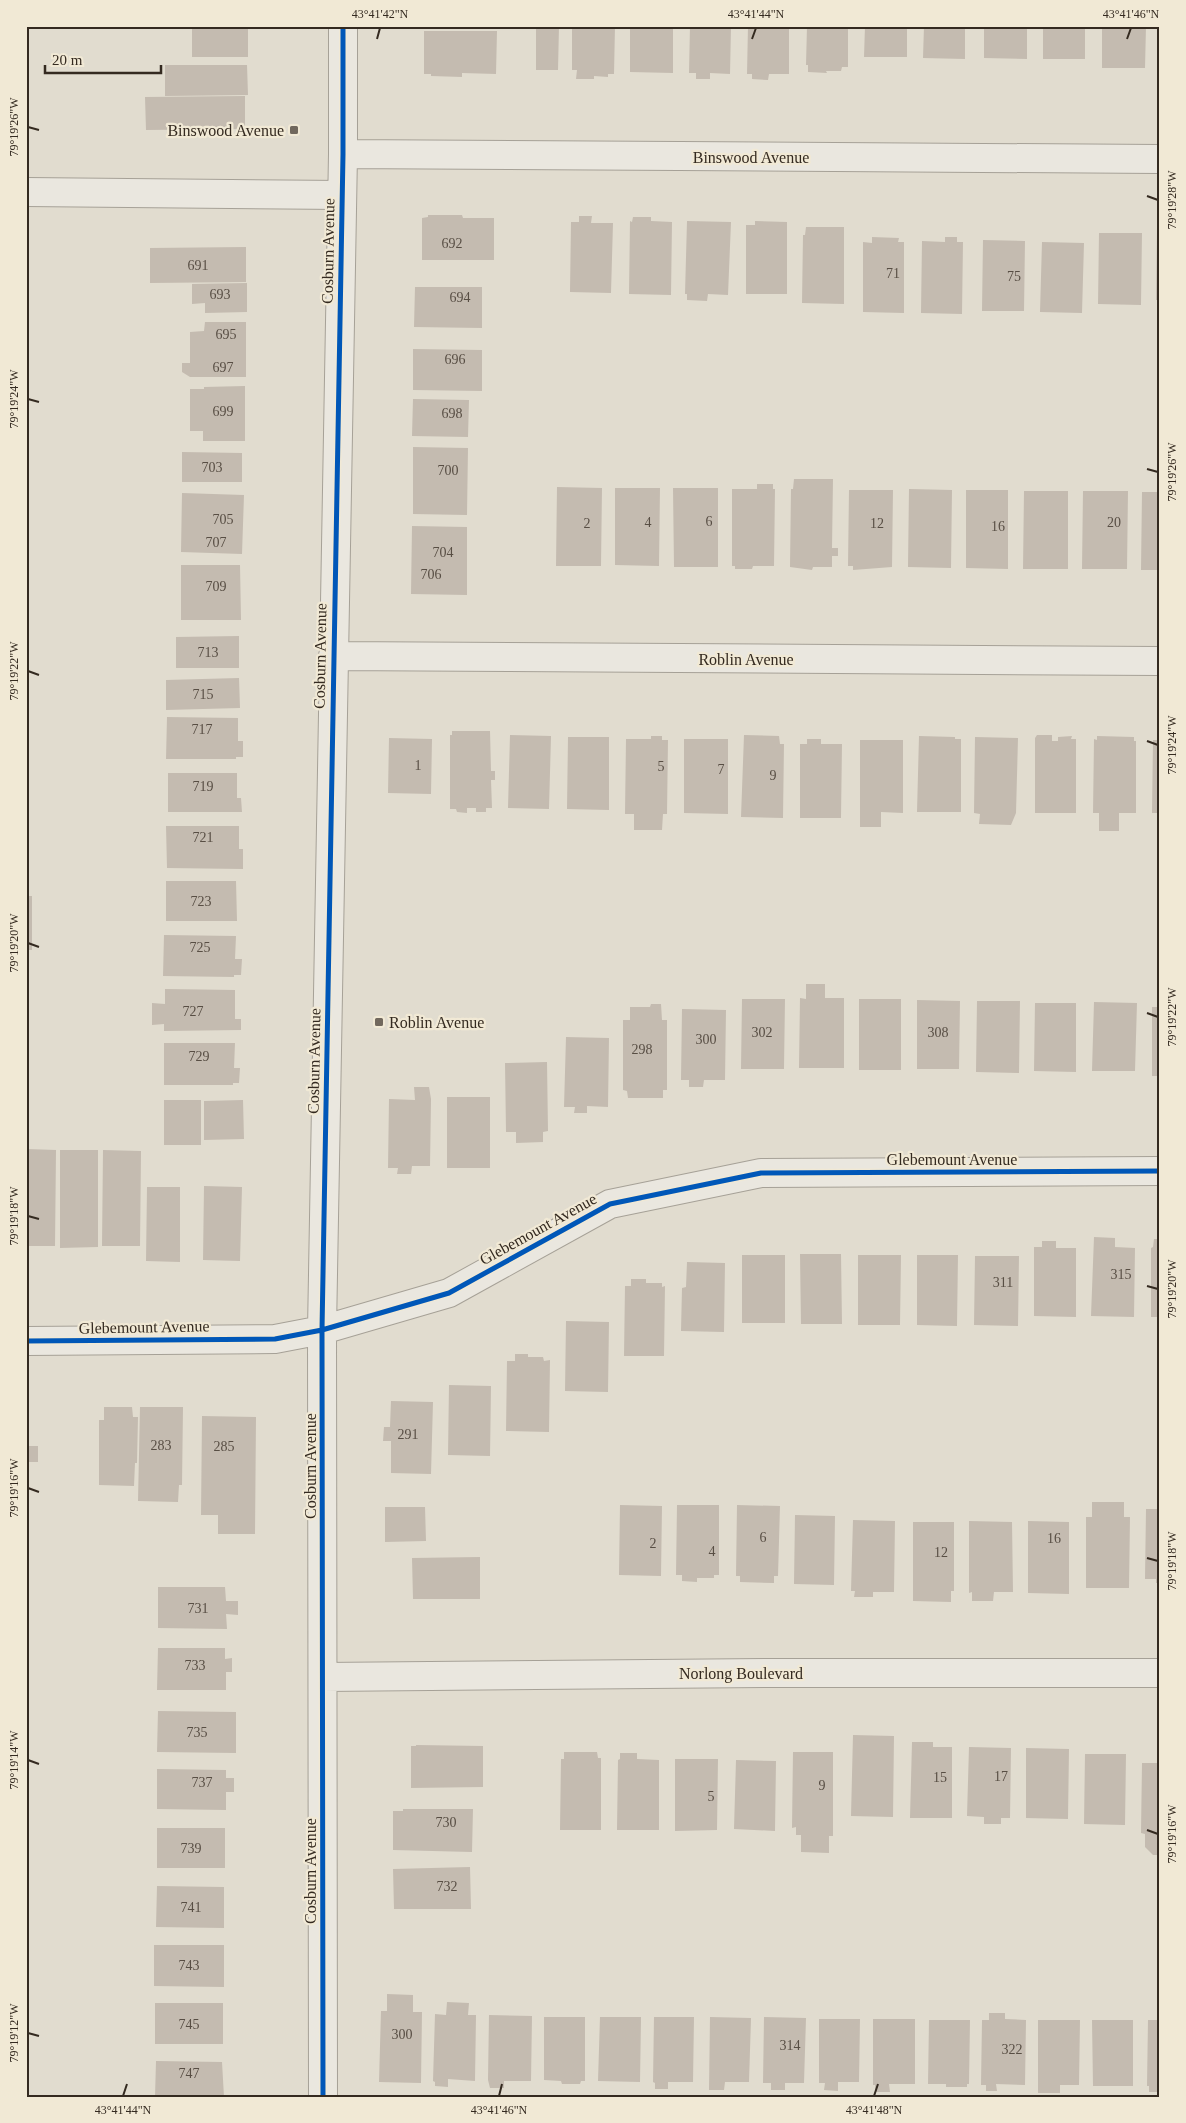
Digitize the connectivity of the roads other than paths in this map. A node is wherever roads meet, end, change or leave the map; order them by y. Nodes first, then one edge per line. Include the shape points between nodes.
1 (344, 26) edge
2 (343, 154) junction
3 (1160, 159) edge
4 (26, 192) edge
5 (342, 195) junction
6 (333, 656) junction
7 (1160, 661) edge
8 (1160, 1170) edge
9 (322, 1330) junction
10 (26, 1341) edge
11 (1160, 1674) edge
12 (323, 1677) junction
13 (323, 2097) edge

1 - 2 street, Cosburn Avenue
2 - 3 street, Binswood Avenue
2 - 5 street, Cosburn Avenue
4 - 5 street
5 - 6 street, Cosburn Avenue
6 - 7 street, Roblin Avenue
6 - 9 street, Cosburn Avenue
8 - 9 street, Glebemount Avenue via 761,1173 610,1204 449,1293
9 - 10 street, Glebemount Avenue via 275,1339
9 - 12 street, Cosburn Avenue
11 - 12 street, Norlong Boulevard
12 - 13 street, Cosburn Avenue

